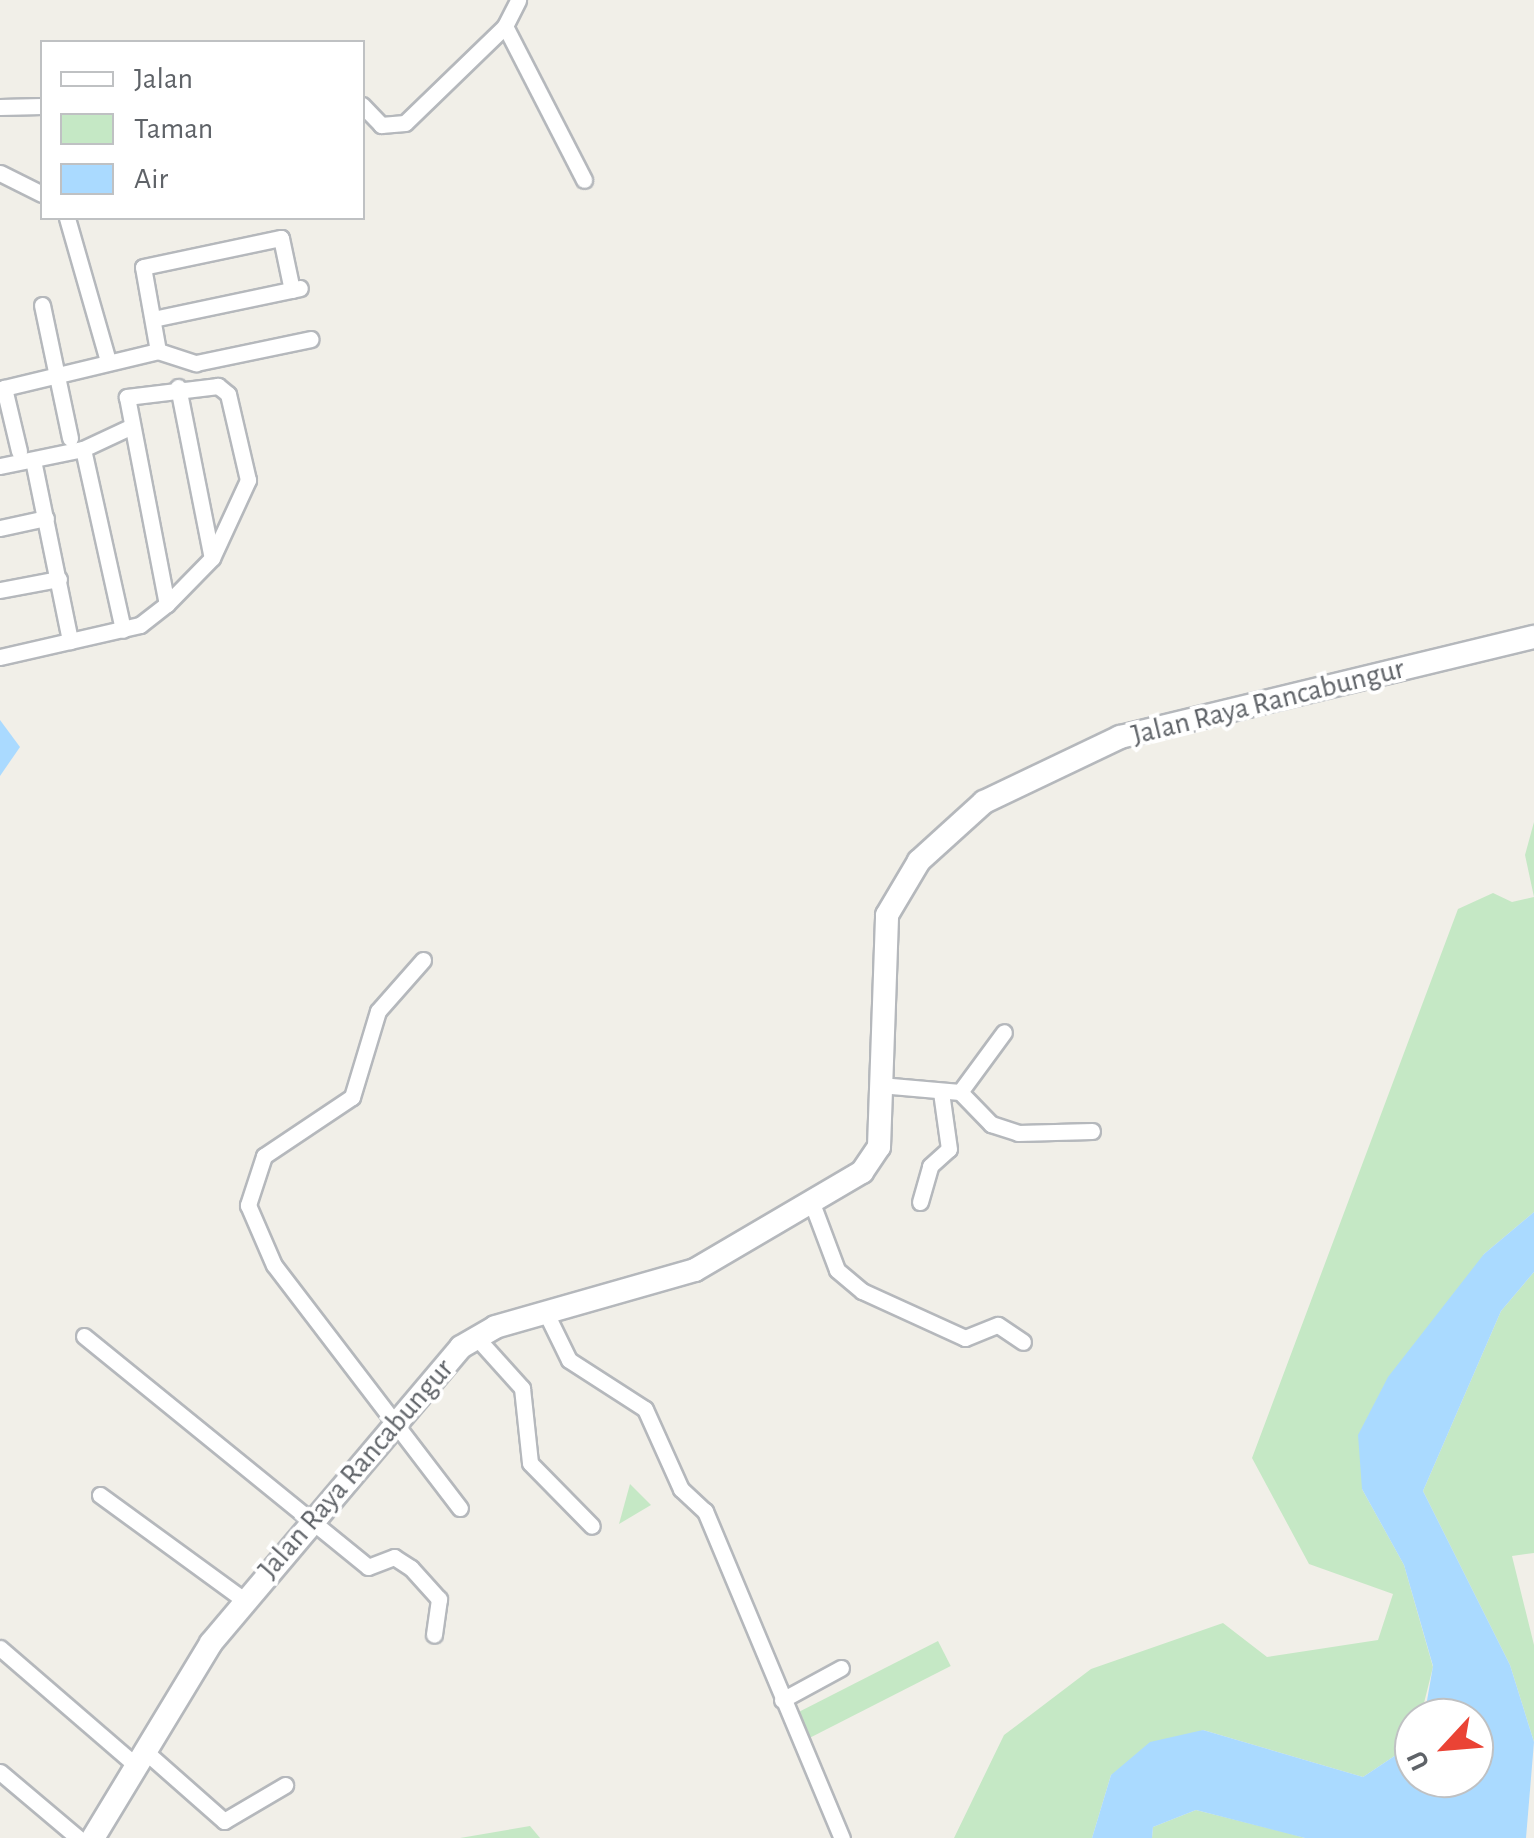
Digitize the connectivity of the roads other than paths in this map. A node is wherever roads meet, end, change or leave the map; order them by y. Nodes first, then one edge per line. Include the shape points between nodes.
1 (518, 0) edge
2 (504, 26) junction
3 (40, 106) edge
4 (0, 107) edge
5 (365, 108) edge
6 (0, 173) edge
7 (584, 180) dead end
8 (40, 193) edge
9 (68, 220) edge
10 (42, 305) dead end
11 (153, 319) junction
12 (311, 339) dead end
13 (158, 351) junction
14 (108, 361) junction
15 (56, 375) junction
16 (178, 388) junction
17 (130, 427) junction
18 (77, 444) junction
19 (26, 455) junction
20 (0, 466) edge
21 (46, 518) junction
22 (0, 528) edge
23 (212, 558) junction
24 (59, 579) junction
25 (0, 590) edge
26 (167, 604) junction
27 (122, 630) junction
28 (1534, 637) edge
29 (70, 641) junction
30 (0, 656) edge
31 (423, 960) dead end
32 (1004, 1032) dead end
33 (880, 1086) junction
34 (941, 1092) junction
35 (960, 1092) junction
36 (1092, 1131) dead end
37 (920, 1202) dead end
38 (813, 1206) junction
39 (546, 1313) junction
40 (84, 1336) dead end
41 (476, 1336) junction
42 (1022, 1342) dead end
43 (390, 1422) junction
44 (100, 1494) dead end
45 (460, 1508) dead end
46 (313, 1515) junction
47 (592, 1526) dead end
48 (244, 1600) junction
49 (434, 1635) dead end
50 (0, 1648) edge
51 (841, 1668) dead end
52 (782, 1700) junction
53 (142, 1760) junction
54 (0, 1772) edge
55 (285, 1785) dead end
56 (78, 1838) edge
57 (94, 1838) edge
58 (842, 1838) edge

1 - 2 street
2 - 5 street via 404,123 380,125
2 - 7 street
3 - 4 street
6 - 8 street
9 - 14 street
10 - 15 street
11 - 11 street via 296,289 282,238 143,267
11 - 13 street
12 - 13 street via 196,363
13 - 14 street
14 - 15 street
15 - 18 street
15 - 19 street via 4,388
16 - 17 street via 132,392
16 - 23 street
16 - 23 street via 228,394 248,480
17 - 18 street
17 - 26 street
18 - 19 street
18 - 27 street
19 - 20 street
19 - 21 street
21 - 22 street
21 - 24 street
23 - 26 street
24 - 25 street
24 - 29 street
26 - 27 street
27 - 29 street
28 - 33 main road, Jalan Raya Rancabungur via 1120,738 984,802 919,861 888,915
29 - 30 street
31 - 43 street via 378,1011 352,1097 264,1156 248,1186 261,1243
32 - 35 street
33 - 34 street
33 - 38 main road, Jalan Raya Rancabungur via 880,1148
34 - 35 street
34 - 37 street via 949,1149 930,1166
35 - 36 street via 1003,1129
38 - 39 main road, Jalan Raya Rancabungur via 695,1270
38 - 42 street via 837,1270 862,1292 965,1338 998,1326
39 - 41 main road, Jalan Raya Rancabungur
39 - 52 street via 568,1360 645,1408 681,1489 705,1511
40 - 46 street via 216,1449
41 - 43 main road, Jalan Raya Rancabungur
41 - 47 street via 522,1388 530,1464
43 - 45 street
43 - 46 main road, Jalan Raya Rancabungur
44 - 48 street
46 - 48 main road, Jalan Raya Rancabungur
46 - 49 street via 368,1568 394,1557 411,1568 439,1599
48 - 53 main road, Jalan Raya Rancabungur
50 - 53 street
51 - 52 street
52 - 58 street
53 - 55 street via 224,1821
53 - 57 main road, Jalan Raya Rancabungur
54 - 56 street

